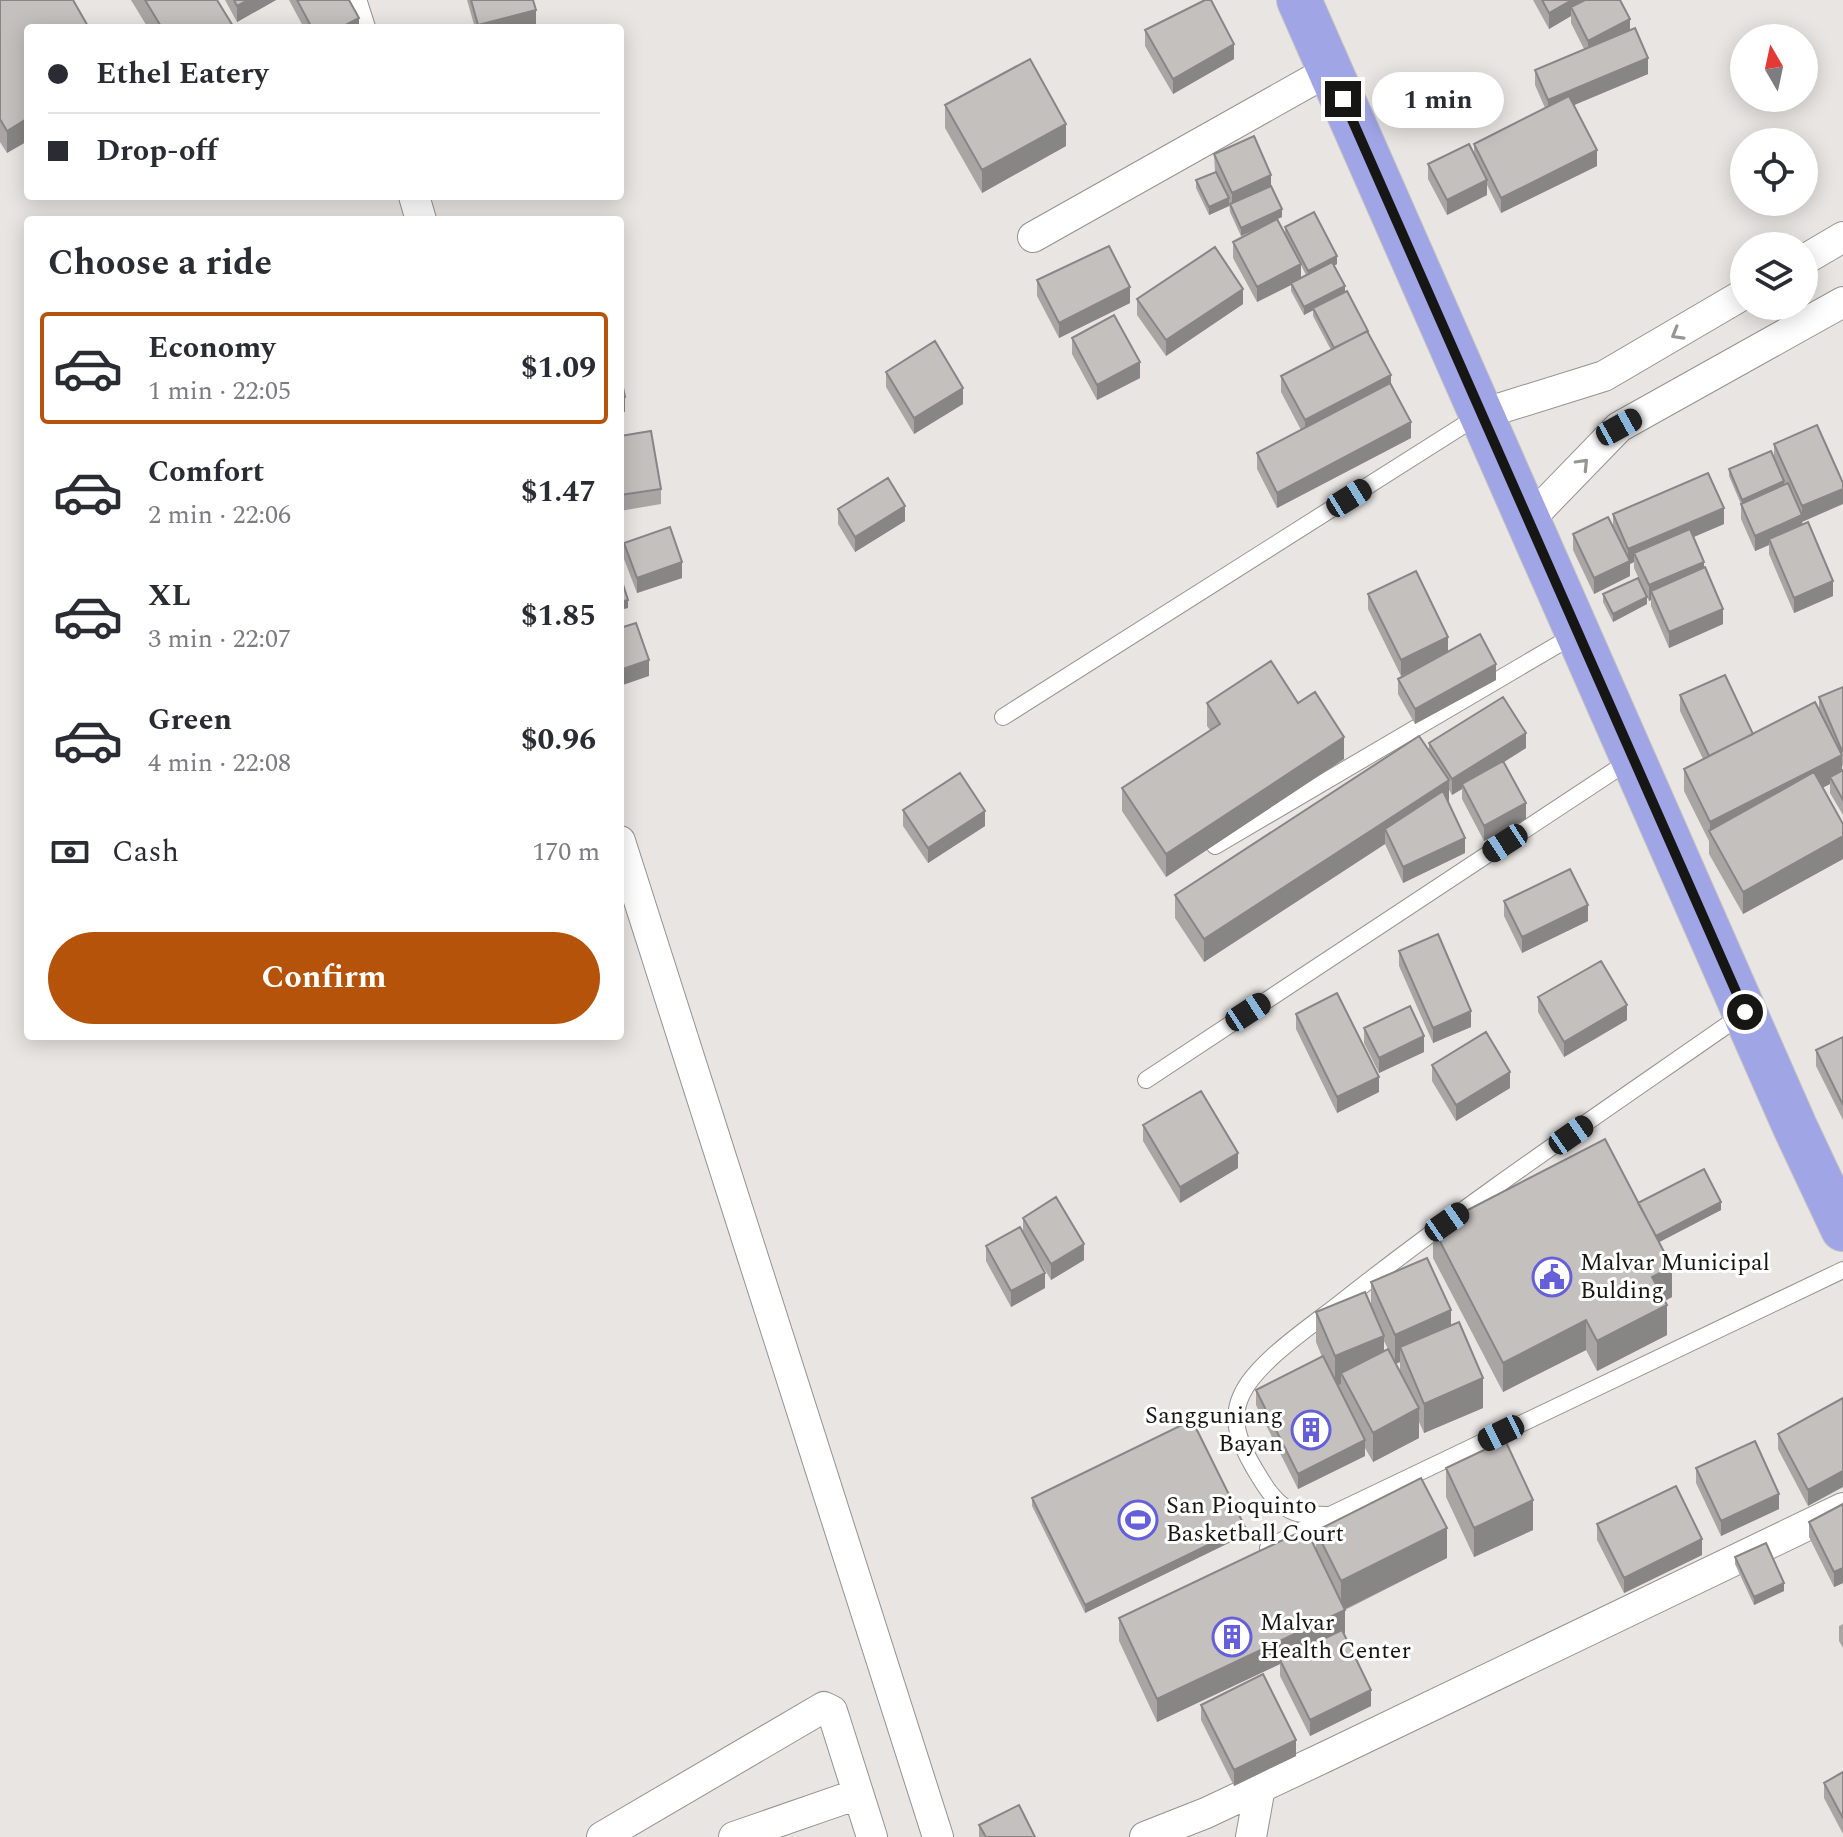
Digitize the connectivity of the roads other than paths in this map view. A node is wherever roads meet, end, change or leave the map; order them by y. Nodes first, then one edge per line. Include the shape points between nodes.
1 (351, 0) edge
2 (1299, 0) edge
3 (359, 24) edge
4 (1330, 70) junction
5 (1033, 237) dead end
6 (1843, 237) edge
7 (1818, 252) edge
8 (1730, 302) edge
9 (1843, 302) edge
10 (1482, 414) junction
11 (1529, 520) junction
12 (1578, 633) junction
13 (1003, 717) dead end
14 (1633, 758) junction
15 (1215, 846) edge
16 (624, 854) edge
17 (1745, 1012) junction
18 (1146, 1080) dead end
19 (1843, 1229) edge
20 (1843, 1270) edge
21 (1843, 1508) edge
22 (1330, 1515) junction
23 (1249, 1557) edge
24 (1260, 1787) junction
25 (858, 1794) junction
26 (602, 1837) edge
27 (734, 1837) edge
28 (872, 1837) edge
29 (938, 1837) edge
30 (1145, 1837) edge
31 (1251, 1837) edge

1 - 3 street
2 - 4 highway
4 - 5 street
4 - 10 highway
6 - 7 street
8 -> 10 street via 1604,376
11 -> 9 street via 1619,427
10 - 11 highway
10 - 13 lane
11 - 12 highway
12 - 14 highway
12 - 15 lane
14 - 17 highway
14 - 18 lane
16 - 29 street
17 - 19 highway
17 - 22 lane via 1398,1257 1254,1376 1236,1411 1236,1431 1249,1460 1275,1498 1294,1512
20 - 22 lane
21 - 24 street
22 - 23 lane
24 - 30 street
24 - 31 street
25 - 26 street via 832,1711 824,1707
25 - 27 street
25 - 28 street

